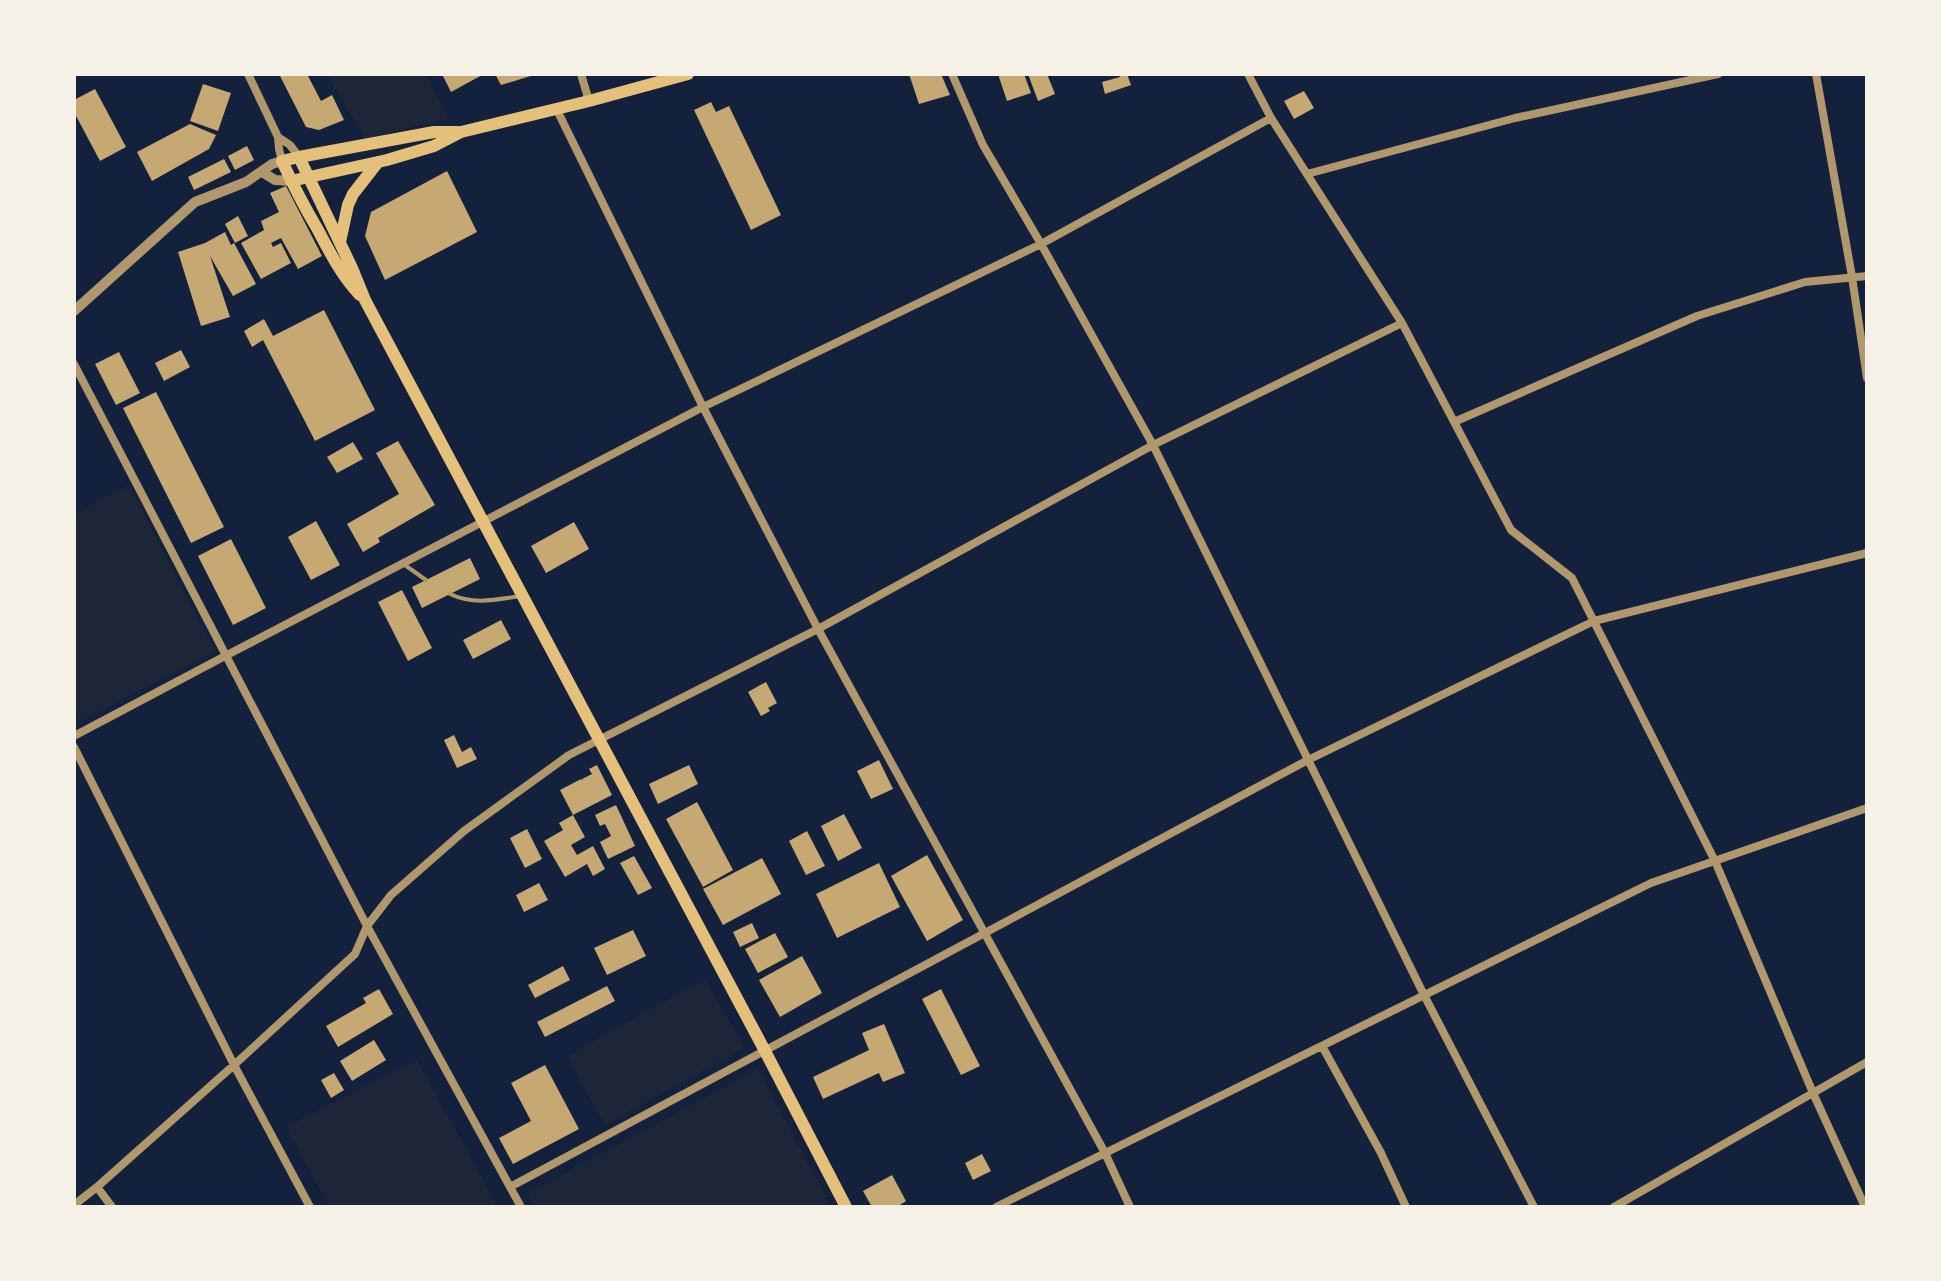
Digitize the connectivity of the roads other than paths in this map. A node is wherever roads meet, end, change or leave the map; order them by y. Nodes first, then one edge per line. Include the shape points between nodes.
1 (248, 74) edge
2 (581, 74) edge
3 (688, 74) edge
4 (952, 74) edge
5 (1248, 74) edge
6 (1718, 74) edge
7 (1816, 74) edge
8 (589, 101) junction
9 (556, 108) junction
10 (1271, 118) junction
11 (461, 132) junction
12 (278, 137) junction
13 (299, 157) junction
14 (282, 161) junction
15 (378, 162) junction
16 (262, 172) junction
17 (1307, 174) junction
18 (309, 177) junction
19 (291, 181) junction
20 (340, 242) junction
21 (1041, 244) junction
22 (1867, 276) edge
23 (1852, 277) junction
24 (365, 300) junction
25 (74, 311) edge
26 (1402, 323) junction
27 (74, 364) edge
28 (1867, 378) edge
29 (703, 407) junction
30 (1454, 422) junction
31 (1153, 445) junction
32 (483, 521) junction
33 (1867, 553) edge
34 (402, 563) junction
35 (426, 580) dead end
36 (450, 594) dead end
37 (522, 596) junction
38 (1594, 621) junction
39 (818, 629) junction
40 (227, 655) junction
41 (74, 736) edge
42 (598, 740) junction
43 (74, 747) edge
44 (1308, 760) junction
45 (1867, 808) edge
46 (1715, 861) junction
47 (367, 926) junction
48 (984, 933) junction
49 (1424, 995) junction
50 (1322, 1046) junction
51 (765, 1051) junction
52 (1867, 1062) edge
53 (234, 1065) junction
54 (1813, 1093) junction
55 (1105, 1153) junction
56 (97, 1187) junction
57 (510, 1187) junction
58 (74, 1205) edge
59 (112, 1207) edge
60 (310, 1207) edge
61 (521, 1207) edge
62 (846, 1207) edge
63 (996, 1207) edge
64 (1130, 1207) edge
65 (1406, 1207) edge
66 (1534, 1207) edge
67 (1614, 1207) edge
68 (1865, 1207) edge

1 - 12 street
2 - 8 street
3 - 8 main road
4 - 21 street via 983,145
5 - 10 street
6 - 17 street via 1515,118
7 - 23 street
8 - 9 main road
9 - 11 main road
9 - 29 street
10 - 17 street
10 - 21 street
11 - 13 main road via 434,132
11 - 15 main road
12 - 13 street
12 - 14 street
13 - 14 main road
13 - 18 main road
14 - 16 street
14 - 19 main road
15 - 18 main road
15 - 20 main road via 353,194
16 - 19 street
16 - 25 street via 195,202
17 - 26 street
18 - 19 main road
18 - 20 main road
19 - 24 main road via 342,273
20 - 24 main road
21 - 29 street
21 - 31 street
22 - 23 street
23 - 28 street
23 - 30 street via 1805,282 1697,316
24 - 32 main road
26 - 30 street
26 - 31 street
27 - 40 street
29 - 32 street
29 - 39 street
30 - 38 street via 1511,530 1572,578
31 - 39 street
31 - 44 street
32 - 34 street
32 - 37 main road
33 - 38 street
34 - 35 lane
34 - 40 street
36 - 37 lane via 480,602
37 - 42 main road
38 - 44 street
38 - 46 street
39 - 42 street
39 - 48 street
40 - 41 street
40 - 47 street
42 - 47 street via 464,831 391,895
42 - 51 main road
43 - 53 street
44 - 48 street
44 - 49 street
45 - 46 street
46 - 49 street via 1651,883
46 - 54 street
47 - 53 street via 355,954
47 - 57 street
48 - 51 street
48 - 55 street
49 - 50 street
49 - 66 street
50 - 55 street
50 - 65 street
51 - 57 street
51 - 62 main road
52 - 54 street
53 - 56 street
53 - 60 street
54 - 67 street
54 - 68 street
55 - 63 street
55 - 64 street
56 - 58 street
56 - 59 street
57 - 61 street

